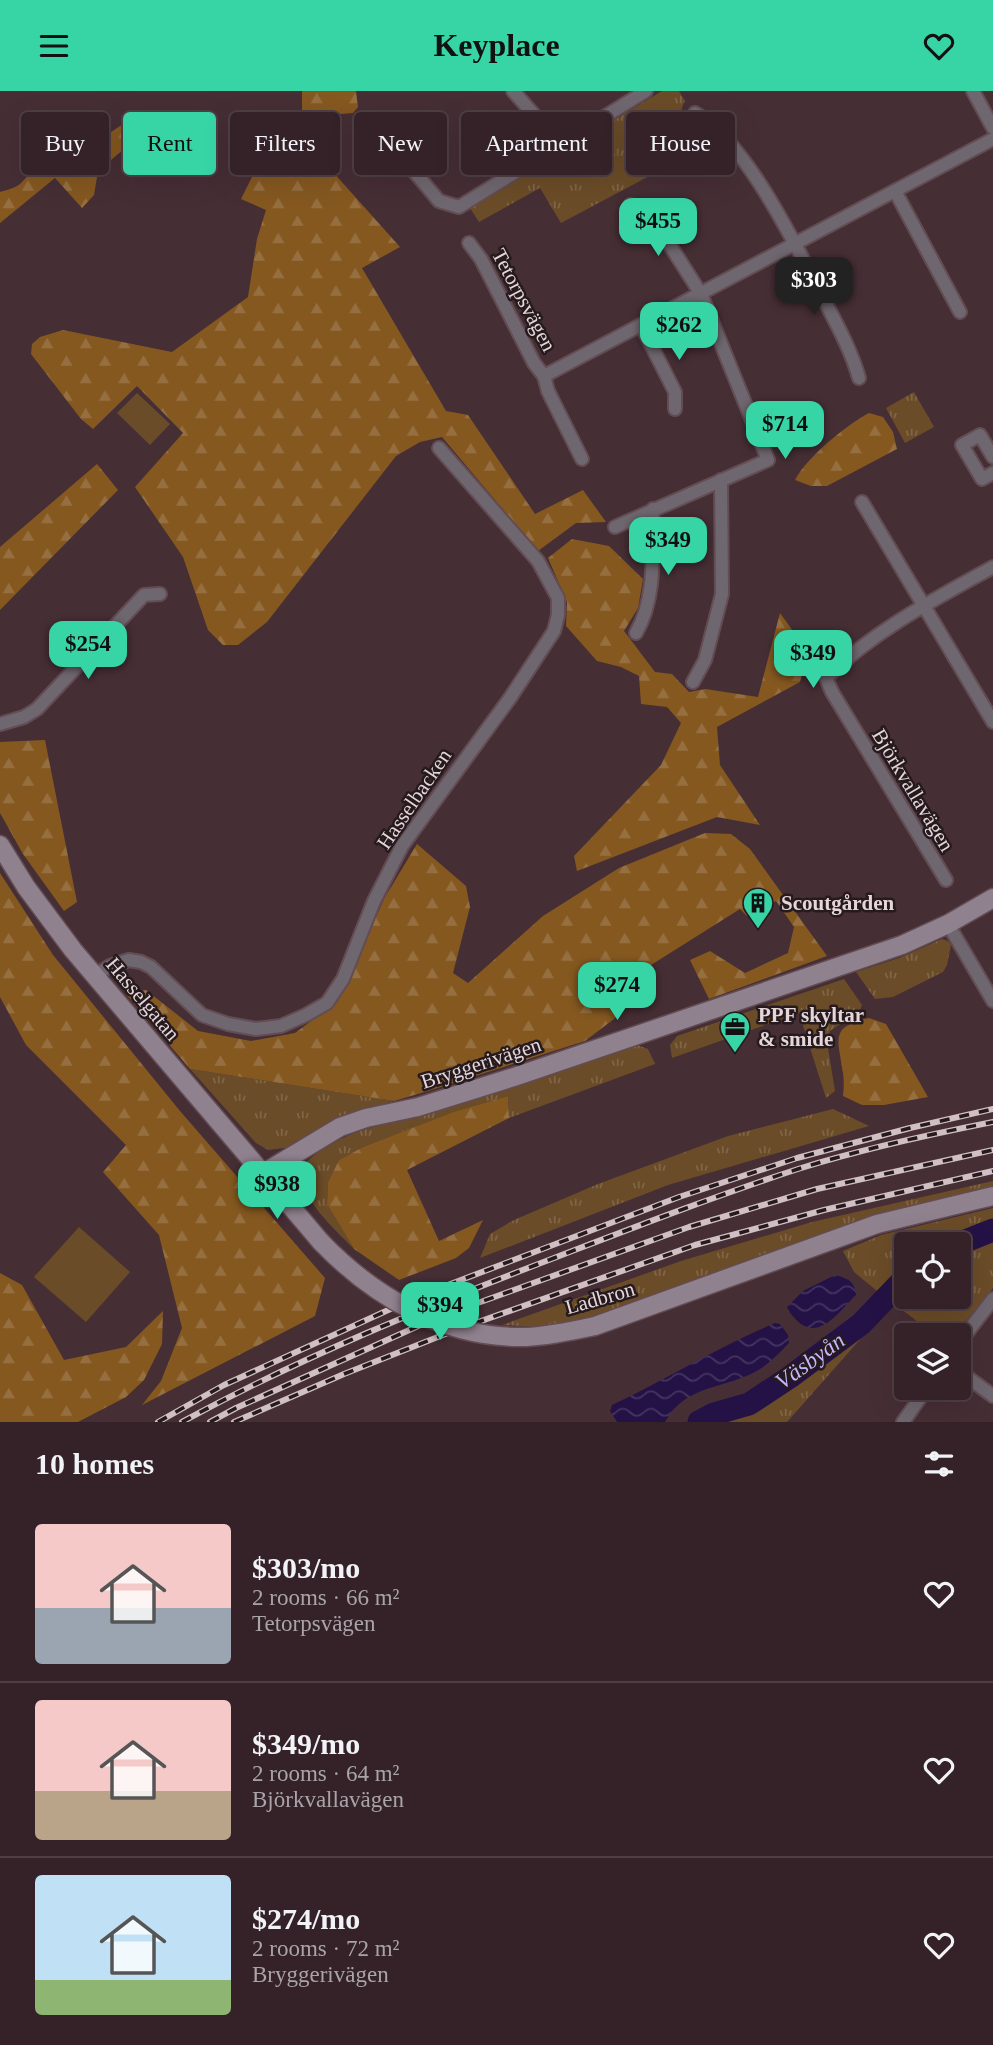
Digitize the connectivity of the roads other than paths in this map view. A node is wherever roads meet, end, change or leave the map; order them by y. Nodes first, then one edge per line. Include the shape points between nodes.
1 (513, 91) edge
2 (646, 91) edge
3 (973, 91) edge
4 (532, 112) edge
5 (612, 112) edge
6 (993, 128) edge
7 (993, 139) edge
8 (735, 153) edge
9 (417, 175) edge
10 (510, 175) edge
11 (895, 191) junction
12 (630, 205) dead end
13 (469, 243) dead end
14 (795, 244) junction
15 (701, 294) junction
16 (960, 312) dead end
17 (641, 325) junction
18 (544, 376) junction
19 (859, 378) dead end
20 (675, 409) dead end
21 (439, 447) dead end
22 (993, 457) edge
23 (582, 459) dead end
24 (992, 474) edge
25 (721, 480) junction
26 (862, 502) dead end
27 (653, 509) junction
28 (615, 527) dead end
29 (993, 567) edge
30 (160, 594) dead end
31 (922, 606) junction
32 (636, 633) dead end
33 (693, 682) dead end
34 (993, 722) edge
35 (0, 724) edge
36 (0, 845) edge
37 (946, 880) dead end
38 (993, 898) edge
39 (948, 924) junction
40 (94, 977) junction
41 (993, 1002) edge
42 (262, 1174) junction
43 (993, 1196) edge
44 (993, 1299) edge
45 (971, 1327) edge
46 (971, 1380) edge
47 (993, 1397) edge
48 (919, 1400) edge
49 (903, 1422) edge

1 - 4 street
2 - 5 street
3 - 6 street
7 - 11 street, Tetorpsvägen
8 - 14 street via 760,183
9 - 10 street via 439,201 458,207
11 - 14 street, Tetorpsvägen
11 - 16 street
12 - 15 street via 652,217
13 - 18 street, Tetorpsvägen
14 - 15 street, Tetorpsvägen
14 - 19 street via 853,355
15 - 17 street, Tetorpsvägen
15 - 25 street via 768,460
17 - 18 street, Tetorpsvägen
17 - 20 street via 675,392
18 - 23 street, Tetorpsvägen
21 - 40 street, Hasselbacken via 538,561 558,598 558,615 554,631 510,698 402,846 343,979 327,1003 306,1016 256,1029 202,1016 141,962 129,960 110,966
22 - 24 street via 980,435 962,445 982,479
25 - 27 street
25 - 33 street via 722,594 705,660
26 - 31 street
27 - 28 street
27 - 32 street via 652,573 646,616
29 - 31 street, Björkvallavägen
30 - 35 street via 144,595 37,709
31 - 34 street
31 - 37 street, Björkvallavägen via 826,678
36 - 40 street, Hasselgatan
38 - 39 street, Bryggerivägen
39 - 41 street
39 - 42 street, Bryggerivägen via 902,945 617,1043 452,1097 340,1127
40 - 42 street, Hasselgatan
42 - 43 street, Ladbron, bridge via 354,1274 392,1300 456,1327 525,1337 595,1326 877,1224
44 - 45 street
46 - 47 street
48 - 49 street

